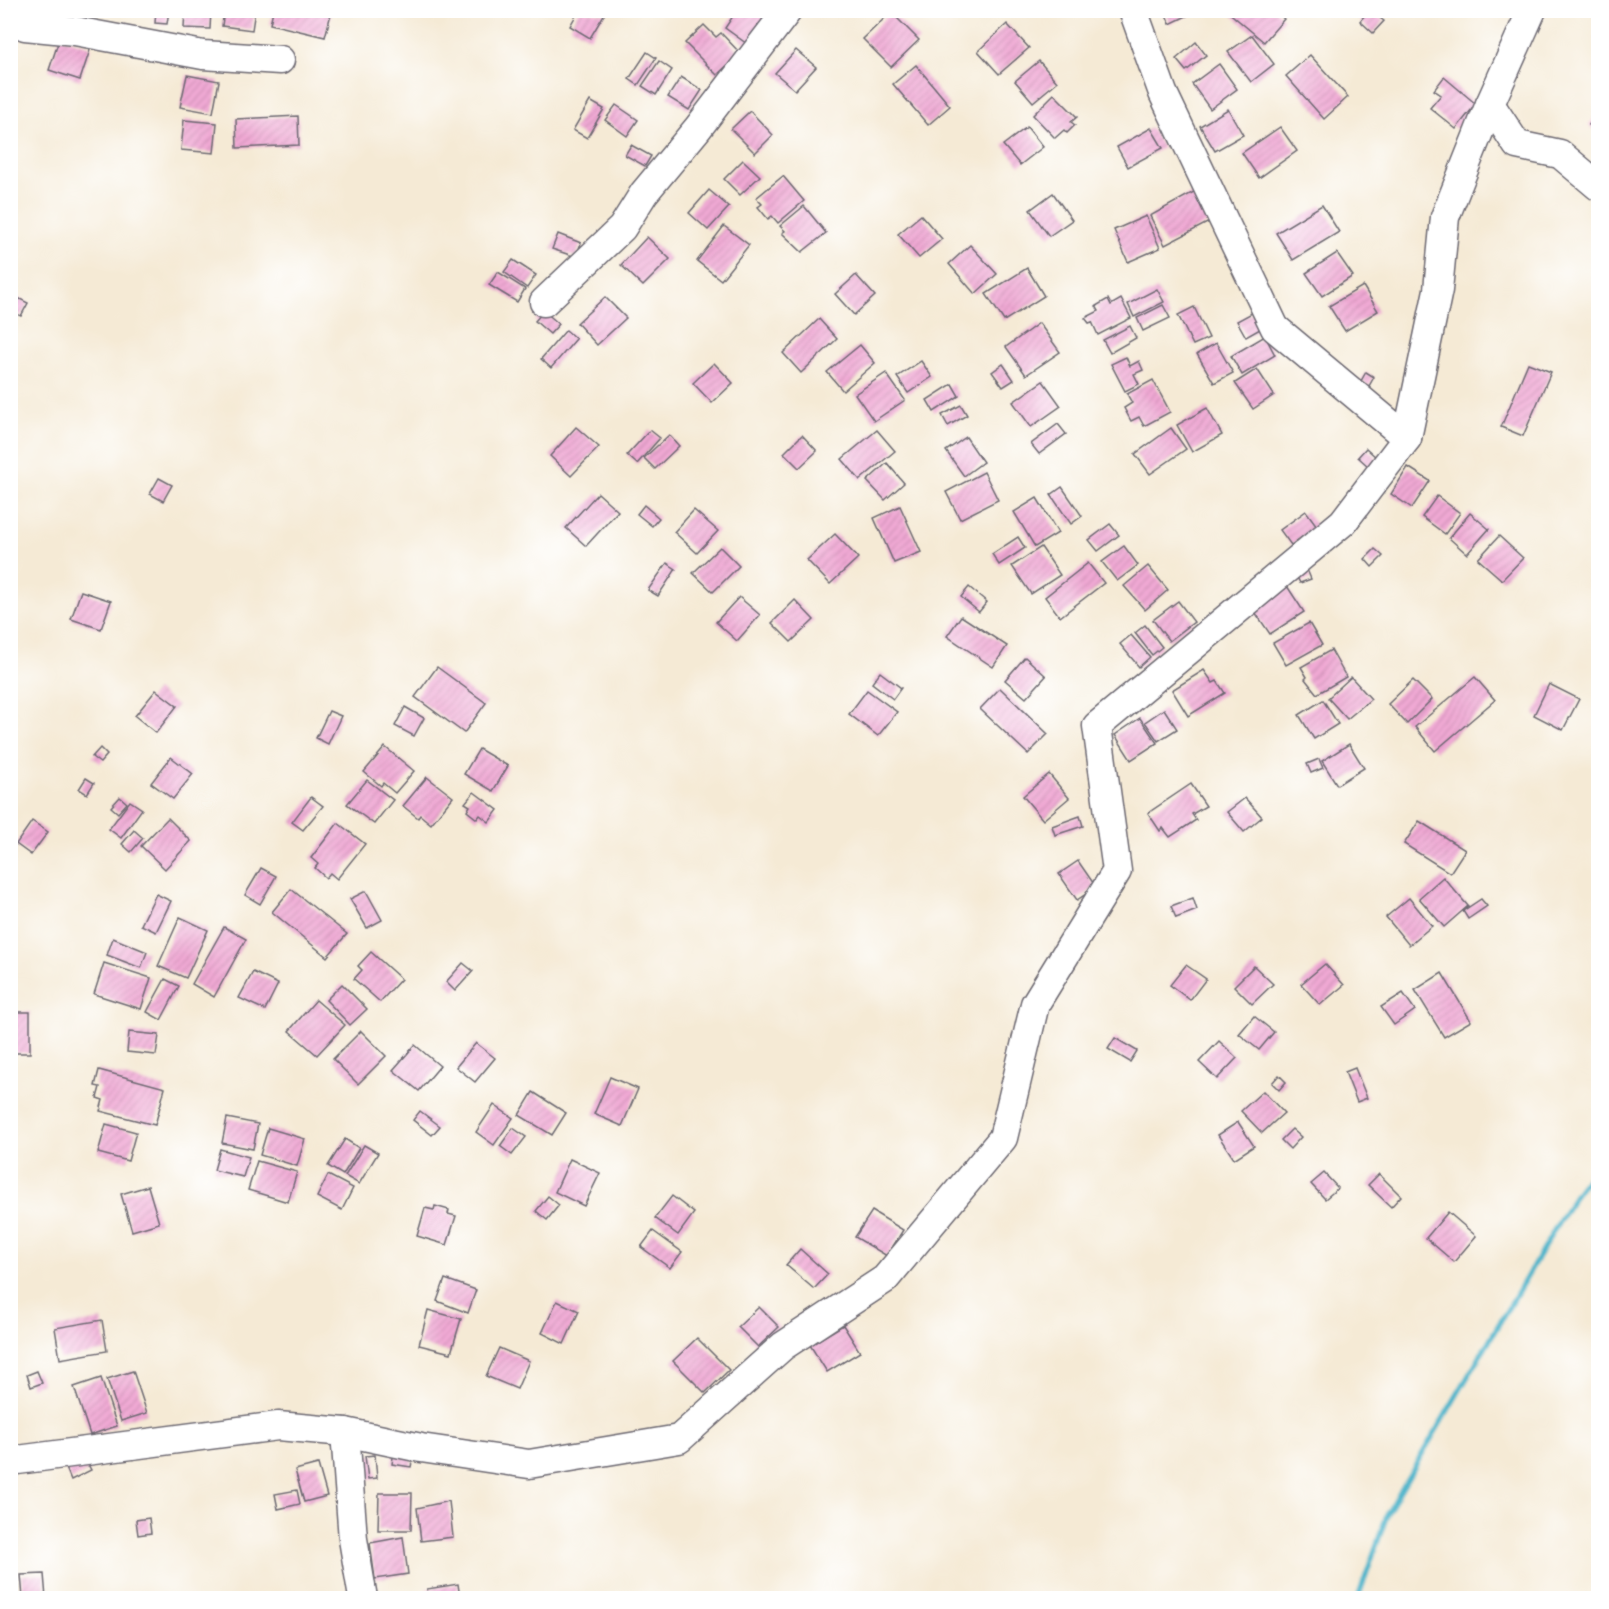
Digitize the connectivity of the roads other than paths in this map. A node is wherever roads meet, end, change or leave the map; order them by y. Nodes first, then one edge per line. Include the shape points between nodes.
1 (788, 10) edge
2 (1133, 10) edge
3 (1532, 10) edge
4 (10, 19) edge
5 (280, 60) dead end
6 (1490, 104) junction
7 (1599, 186) edge
8 (544, 302) dead end
9 (1407, 438) junction
10 (345, 1432) junction
11 (10, 1461) edge
12 (363, 1599) edge

1 - 8 street via 644,193 622,228
2 - 9 street via 1163,93 1275,328
3 - 6 street
4 - 5 street via 26,26 203,55
6 - 7 street via 1517,146 1560,154
6 - 9 street via 1445,218 1438,290
9 - 10 street via 1343,522 1097,726 1117,871 1035,1004 1003,1138 885,1279 783,1346 679,1439 529,1464 421,1449
10 - 11 street via 278,1426
10 - 12 street via 353,1539

